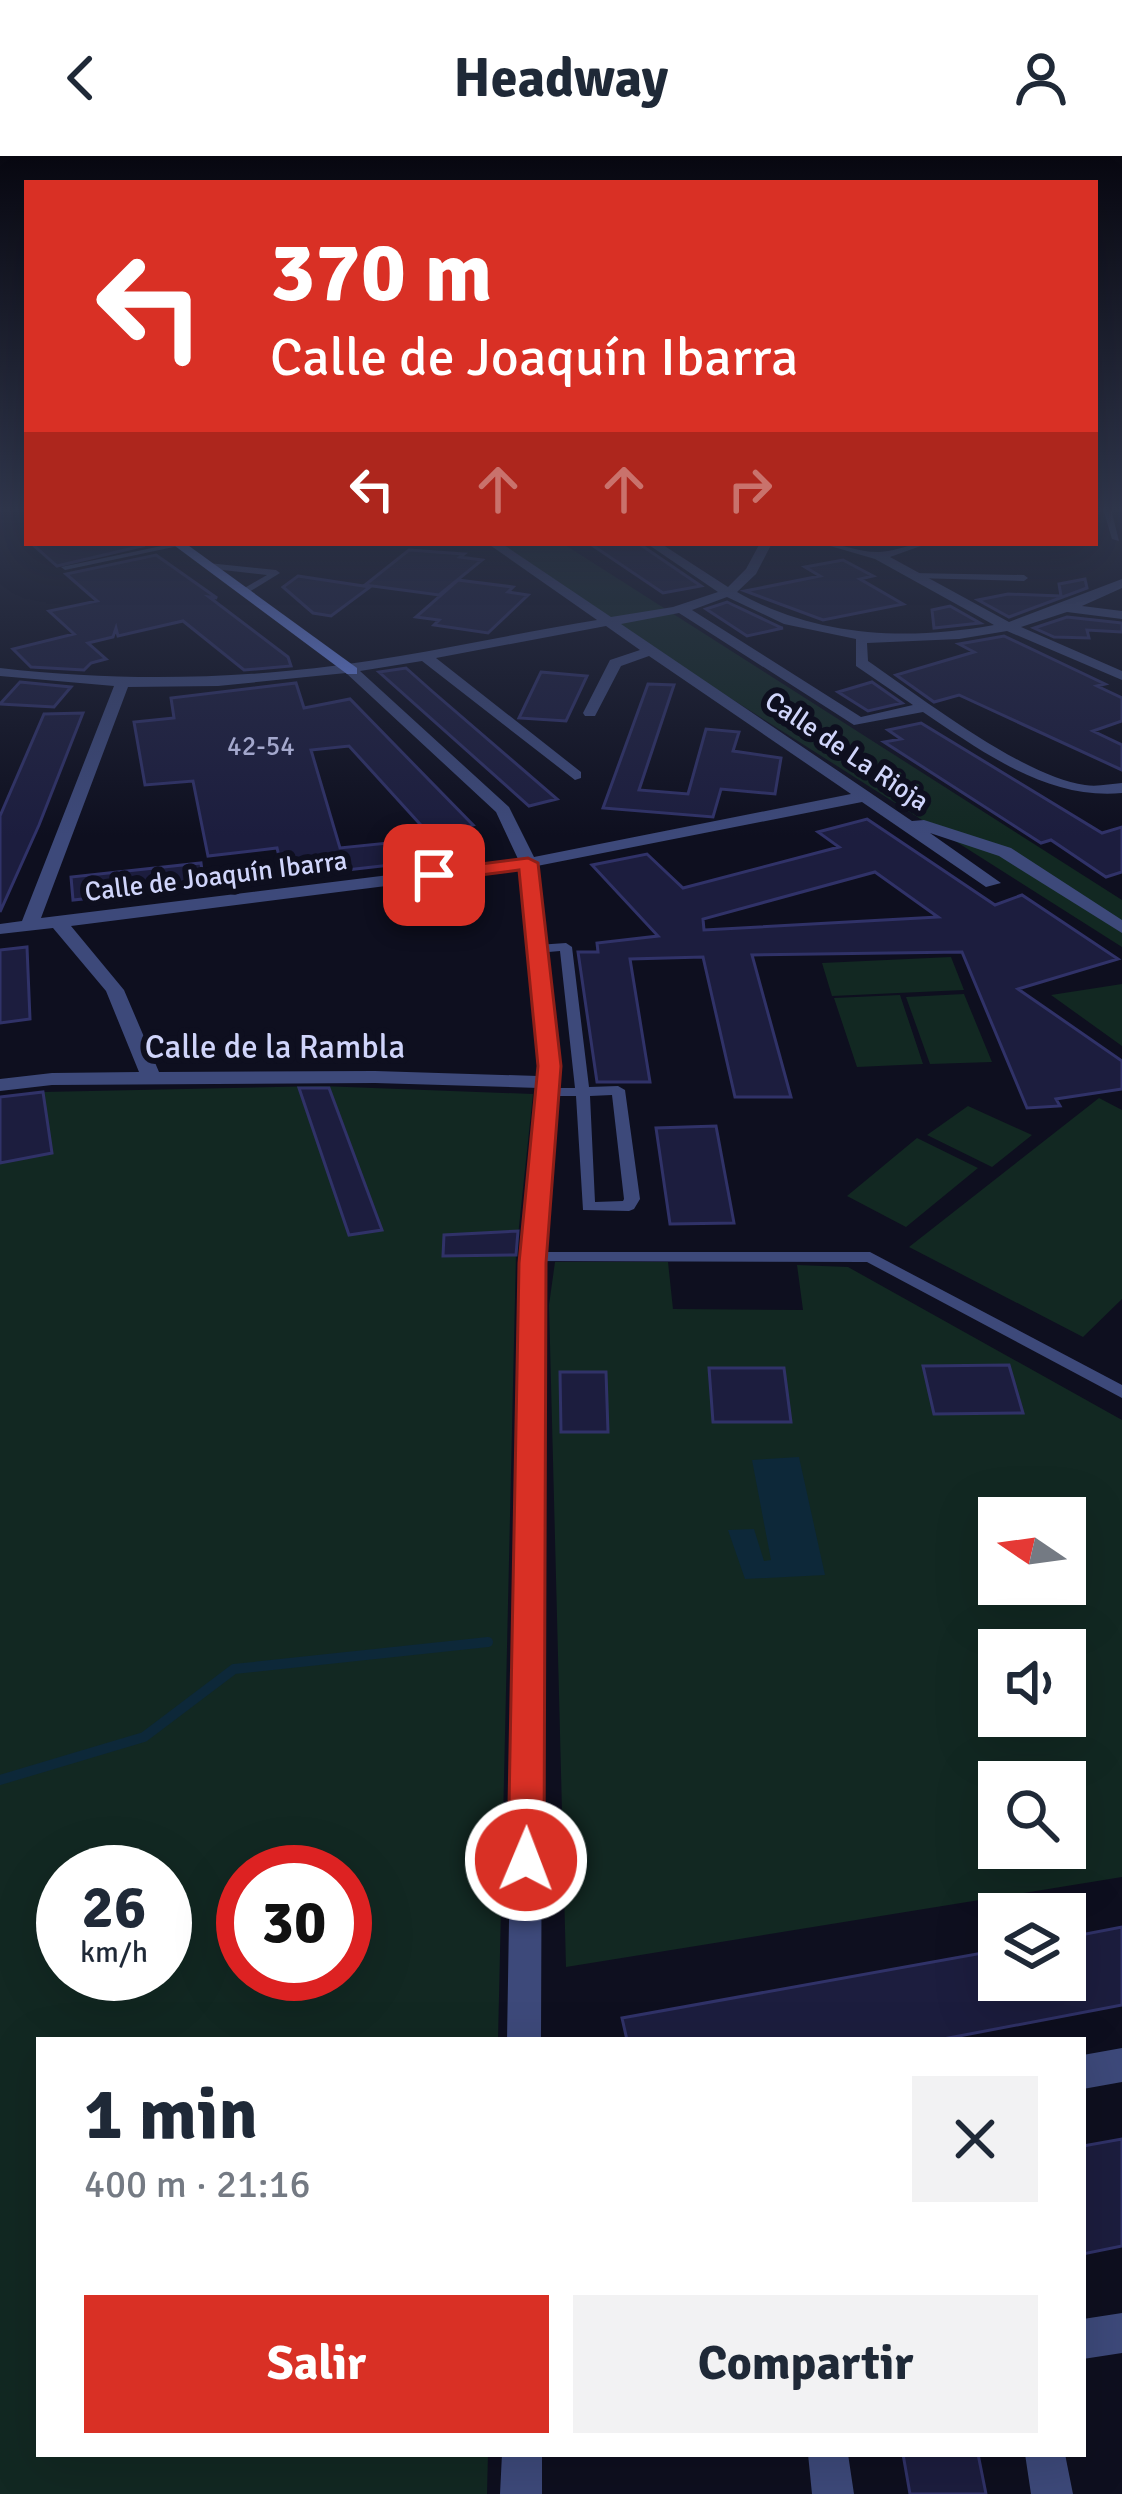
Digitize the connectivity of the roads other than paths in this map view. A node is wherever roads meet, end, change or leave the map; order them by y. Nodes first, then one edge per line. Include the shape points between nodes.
1 (280, 618) edge
2 (603, 618) edge
3 (623, 618) edge
4 (696, 618) edge
5 (783, 618) edge
6 (994, 618) edge
7 (1041, 618) edge
8 (607, 621) junction
9 (1010, 627) junction
10 (865, 637) junction
11 (650, 652) junction
12 (427, 658) junction
13 (352, 671) junction
14 (0, 672) edge
15 (1122, 676) edge
16 (122, 683) junction
17 (926, 707) junction
18 (590, 713) dead end
19 (575, 776) dead end
20 (1122, 788) edge
21 (863, 796) junction
22 (898, 818) junction
23 (528, 863) junction
24 (992, 883) dead end
25 (59, 923) junction
26 (29, 926) junction
27 (1122, 928) edge
28 (0, 929) edge
29 (537, 949) junction
30 (152, 1079) junction
31 (0, 1084) edge
32 (550, 1087) junction
33 (583, 1092) junction
34 (534, 1257) junction
35 (1122, 1392) edge
36 (524, 2037) edge
37 (1122, 2065) edge
38 (1086, 2071) edge
39 (1122, 2333) edge
40 (1086, 2339) edge
41 (522, 2457) edge
42 (828, 2457) edge
43 (1046, 2457) edge
44 (521, 2494) edge
45 (833, 2494) edge
46 (1052, 2494) edge

1 - 13 street
2 - 8 street, Calle de La Rioja
3 - 8 street
4 - 17 street via 859,722
5 - 10 street
6 - 9 street
7 - 9 street
8 - 11 street, Calle de La Rioja
8 - 12 street
9 - 10 street via 940,640
9 - 15 street
10 - 17 street via 861,664
11 - 18 street via 615,663
11 - 21 street, Calle de La Rioja
12 - 13 street
12 - 19 street
13 - 16 street
13 - 23 street via 503,810
14 - 16 street
16 - 26 street
17 - 20 street via 1045,777 1085,790
21 - 22 street, Calle de La Rioja
21 - 23 street, Calle de Joaquín Ibarra
22 - 24 street, Calle de La Rioja
22 - 27 street via 1005,852
23 - 25 street, Calle de Joaquín Ibarra
23 - 29 street
25 - 26 street, Calle de Joaquín Ibarra
25 - 30 street via 115,990
26 - 28 street, Calle de Joaquín Ibarra
29 - 32 street
29 - 33 lane via 566,947
30 - 31 street, Calle de la Rambla
30 - 32 street, Calle de la Rambla via 375,1077
32 - 33 lane
32 - 34 street
33 - 33 lane via 584,1201 622,1209 632,1199 617,1090
34 - 35 lane via 870,1257
34 - 36 street
37 - 38 street
39 - 40 street
41 - 44 street
42 - 45 street
43 - 46 street

